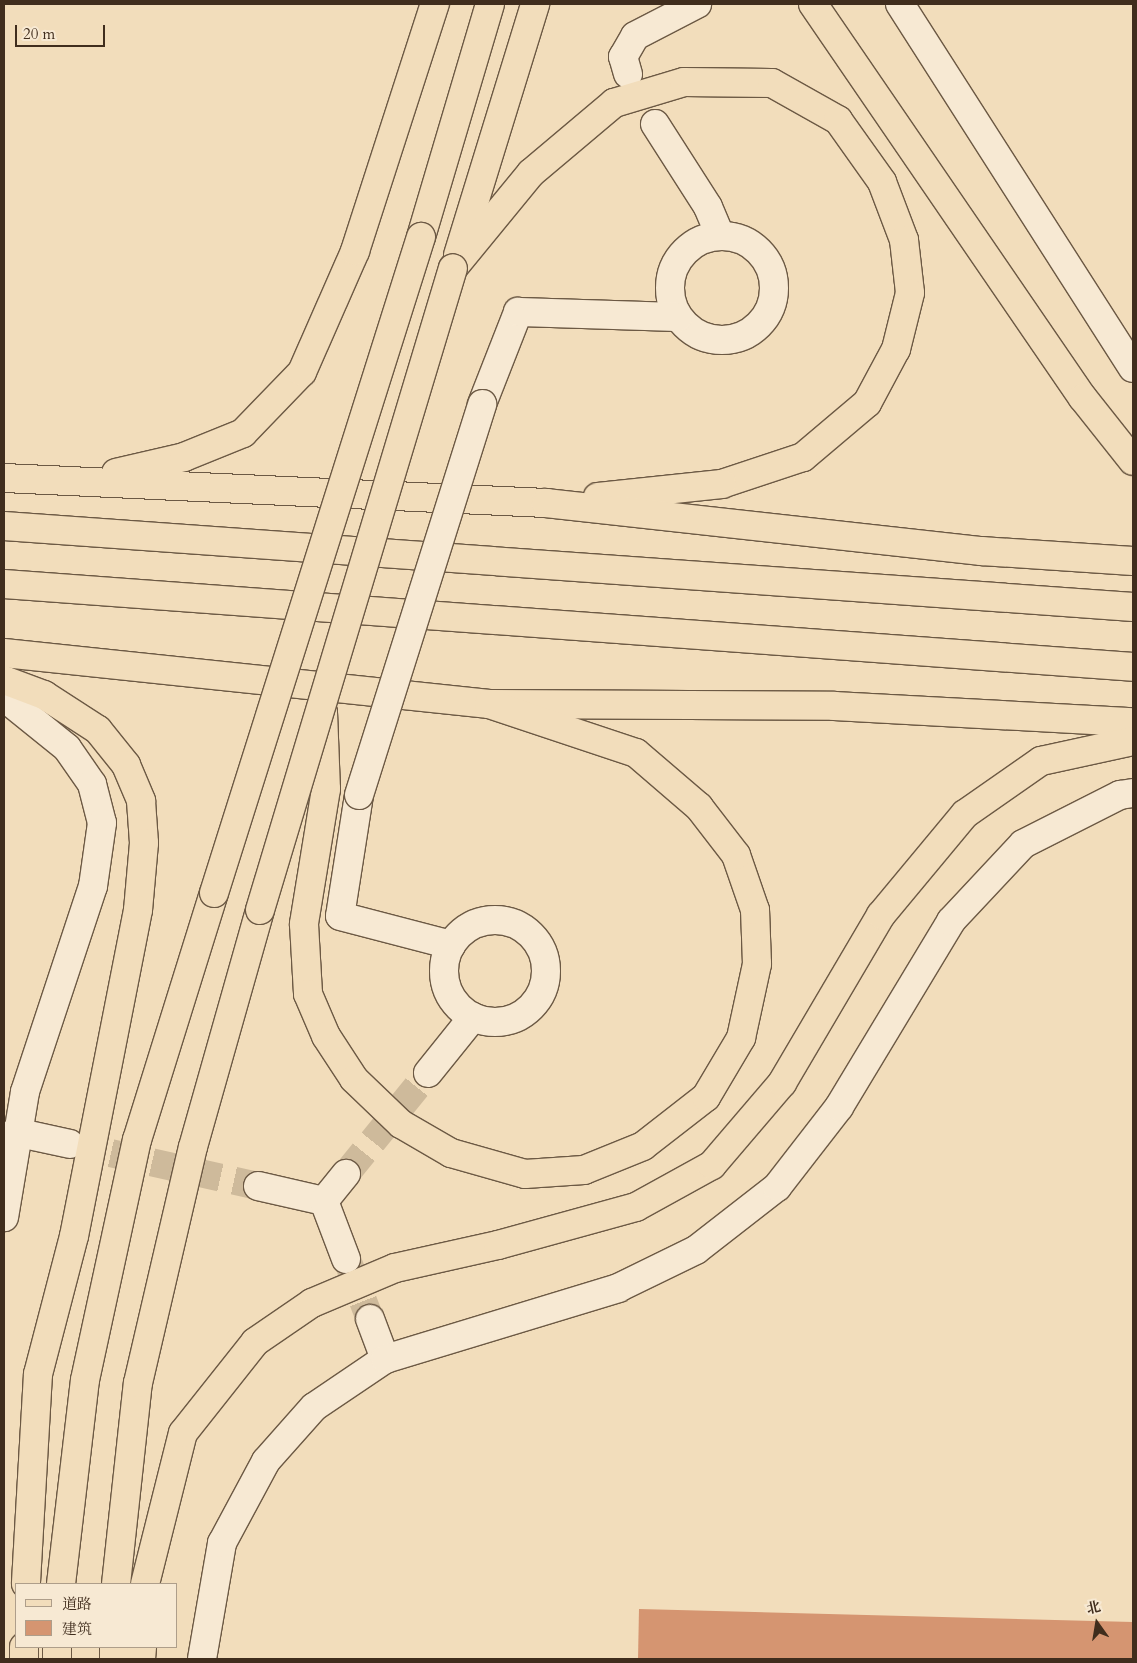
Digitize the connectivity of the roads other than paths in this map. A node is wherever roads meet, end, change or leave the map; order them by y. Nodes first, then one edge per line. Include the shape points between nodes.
1 (435, 4) edge
2 (490, 4) edge
3 (535, 4) edge
4 (697, 4) edge
5 (813, 4) edge
6 (900, 4) edge
7 (628, 74) dead end
8 (655, 124) dead end
9 (720, 236) junction
10 (454, 268) junction
11 (678, 317) junction
12 (1133, 368) edge
13 (1133, 461) edge
14 (4, 478) edge
15 (79, 482) junction
16 (546, 503) junction
17 (4, 526) edge
18 (1133, 561) edge
19 (4, 584) edge
20 (1133, 607) edge
21 (4, 653) edge
22 (1133, 667) edge
23 (4, 680) edge
24 (4, 696) edge
25 (489, 704) junction
26 (323, 712) junction
27 (1133, 722) edge
28 (1133, 741) edge
29 (1133, 792) edge
30 (451, 945) junction
31 (473, 1017) junction
32 (428, 1073) tunnel mouth
33 (15, 1132) junction
34 (70, 1144) tunnel mouth
35 (346, 1174) tunnel mouth
36 (258, 1186) tunnel mouth
37 (324, 1201) junction
38 (4, 1217) edge
39 (346, 1259) tunnel mouth
40 (370, 1319) tunnel mouth
41 (386, 1360) junction
42 (26, 1583) edge
43 (60, 1583) edge
44 (116, 1583) edge
45 (145, 1583) edge
46 (202, 1659) edge

1 - 15 main road via 356,251 302,372 243,434 184,457
2 - 43 main road, bridge via 421,237 137,1140 85,1380
3 - 10 main road
4 - 7 street via 635,36 623,57
5 - 13 main road via 1083,398
6 - 12 street
8 - 9 street via 708,207
9 - 11 street via 690,246 675,264 669,287
9 - 11 street via 738,238 766,260 774,295 769,312 742,337 724,340 706,338
10 - 16 main road via 531,172 614,103 684,82 772,83 838,120 882,182 904,240 910,293 896,349 867,403 804,457 722,484
10 - 26 main road, bridge
11 - 30 street, bridge via 518,312 482,404 359,795 340,916
14 - 15 main road
15 - 16 main road
16 - 18 main road via 980,552
17 - 20 main road
19 - 22 main road
21 - 25 main road
23 - 42 main road via 44,695 98,730 126,765 141,801 144,843 138,910 74,1236 38,1374
24 - 33 street via 68,748 92,784 102,823 93,886
25 - 26 main road via 636,753 699,807 736,855 755,910 757,964 741,1038 706,1097 643,1146 584,1170 525,1174 451,1153 401,1124 354,1079 326,1036 308,994 304,924 326,788
25 - 27 main road via 834,706
26 - 44 main road, bridge via 260,910 193,1147 138,1383
28 - 45 main road via 1041,761 965,814 881,915 782,1082 712,1165 636,1207 498,1245 395,1268 312,1303 255,1342 183,1433
29 - 41 street via 1120,795 1023,844 951,921 838,1107 777,1187 696,1250 618,1288
30 - 31 street via 444,978 449,994
30 - 31 street via 476,923 510,921 525,928 545,956 544,989 522,1015 489,1022
31 - 32 street
33 - 34 street
33 - 38 street
35 - 37 street
36 - 37 street
37 - 39 street
40 - 41 street
41 - 46 street via 314,1407 266,1461 222,1542

